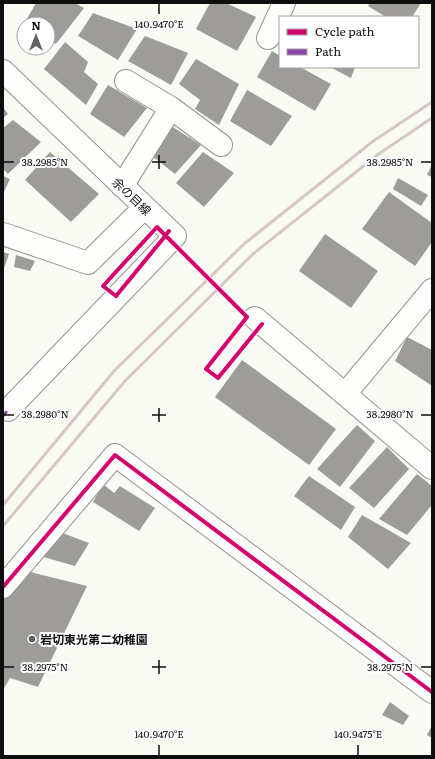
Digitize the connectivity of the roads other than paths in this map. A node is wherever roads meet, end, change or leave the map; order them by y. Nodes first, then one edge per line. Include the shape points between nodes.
1 (284, 3) edge
2 (268, 38) dead end
3 (3, 71) edge
4 (126, 81) dead end
5 (171, 108) junction
6 (222, 145) dead end
7 (122, 186) junction
8 (144, 208) junction
9 (3, 234) edge
10 (432, 290) edge
11 (254, 318) dead end
12 (344, 394) junction
13 (8, 410) dead end
14 (432, 468) edge
15 (3, 587) edge
16 (432, 692) edge

1 - 2 street
3 - 7 street, 余の目線
4 - 5 street
5 - 6 street
5 - 7 street
7 - 8 street, 余の目線
8 - 9 street via 88,263
8 - 13 street, 余の目線 via 175,236
10 - 12 street
11 - 12 street
12 - 14 street
15 - 16 street via 115,455

